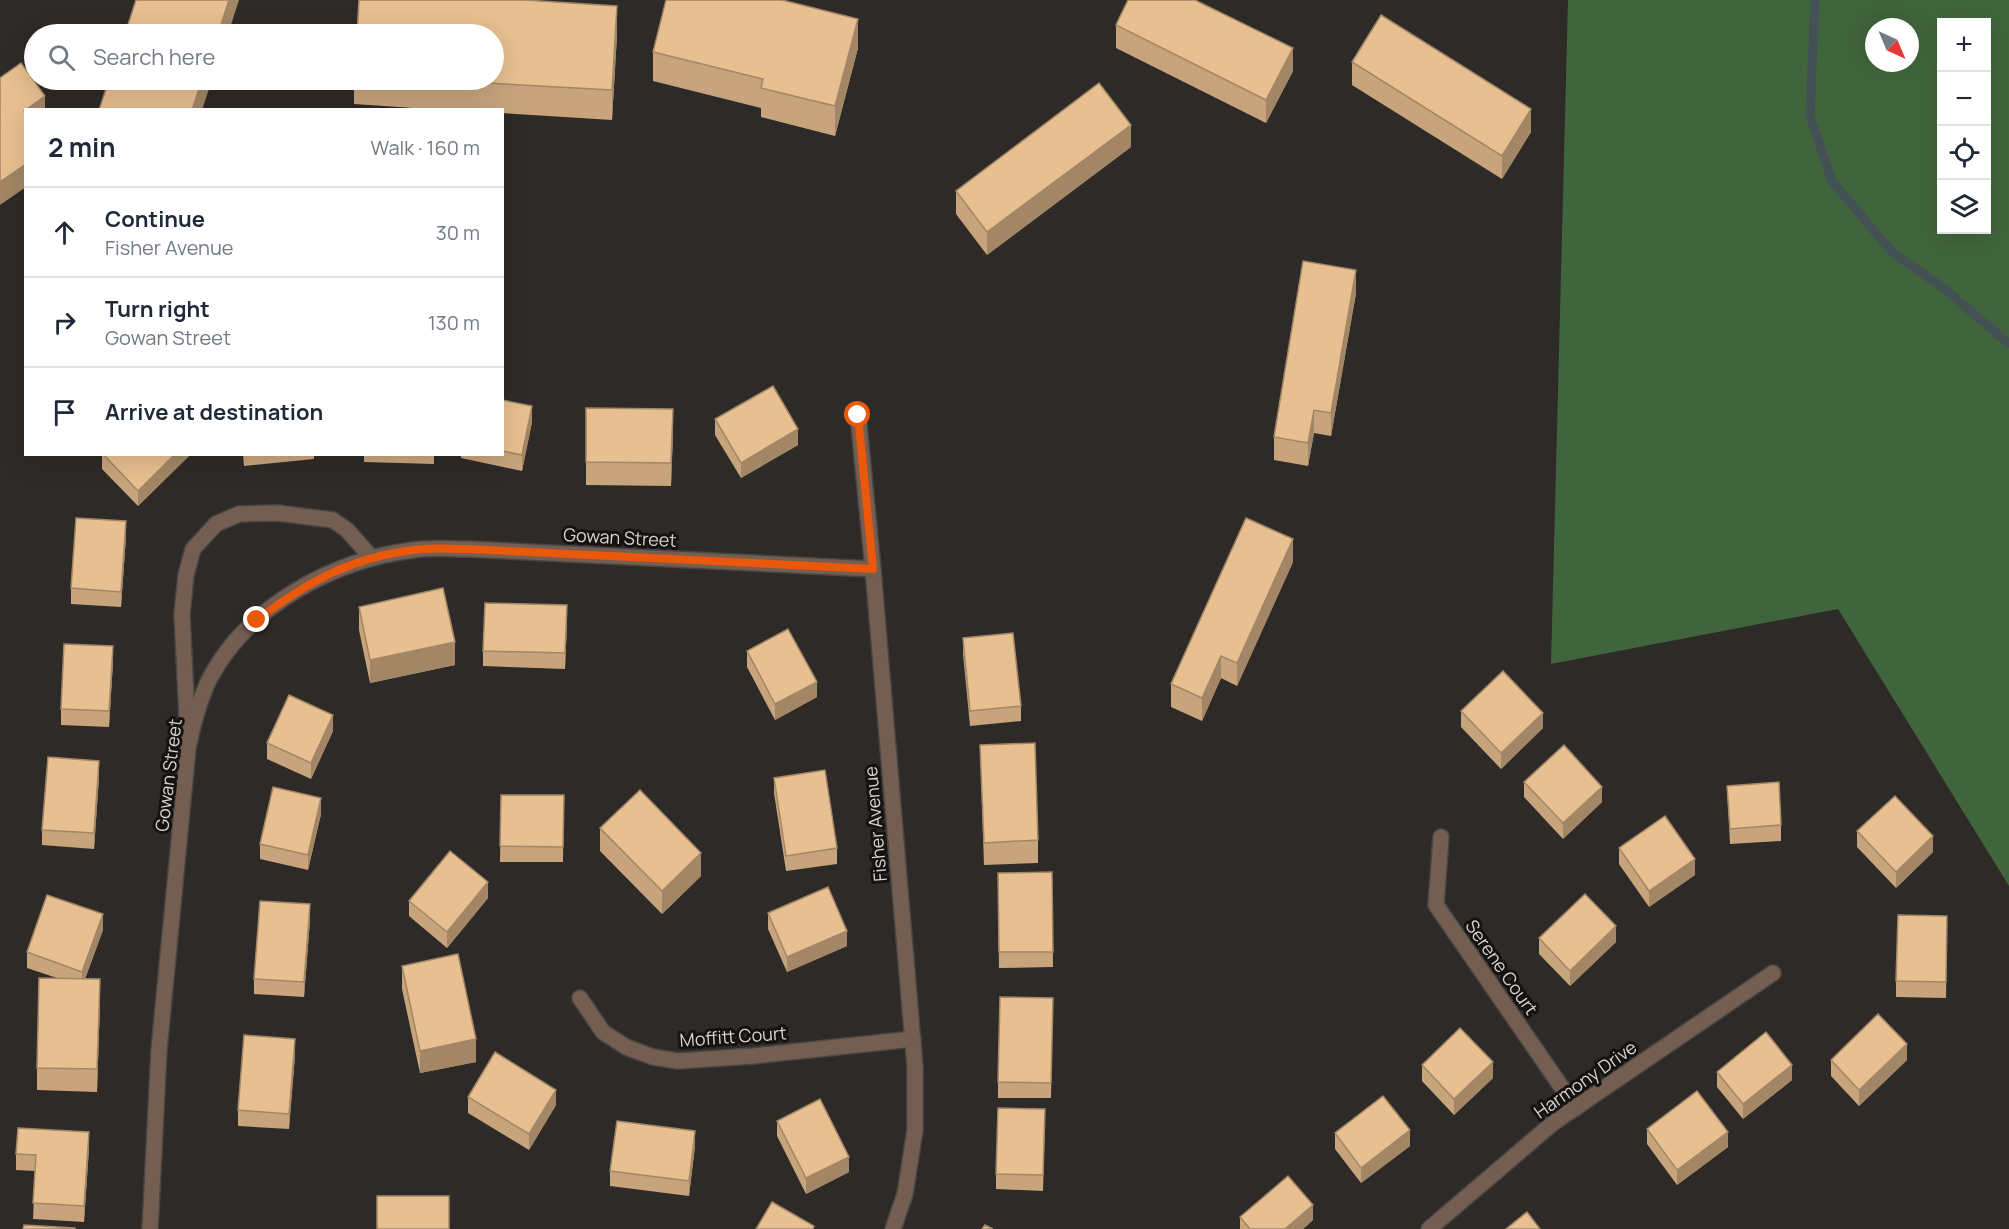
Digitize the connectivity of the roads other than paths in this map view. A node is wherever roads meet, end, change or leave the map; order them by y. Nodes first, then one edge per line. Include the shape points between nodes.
1 (858, 415) dead end
2 (372, 558) junction
3 (873, 569) junction
4 (188, 748) junction
5 (1441, 837) dead end
6 (1773, 973) dead end
7 (580, 998) dead end
8 (913, 1039) junction
9 (1575, 1108) junction
10 (150, 1229) edge
11 (893, 1229) edge
12 (1429, 1229) edge

1 - 3 street, Fisher Avenue
2 - 3 street, Gowan Street via 415,549 469,549
2 - 4 street, Gowan Street via 330,572 292,593 257,620 231,647 210,678 196,712
2 - 4 street via 333,520 278,513 239,514 216,524 192,549 186,575 182,615
3 - 8 street, Fisher Avenue
4 - 10 street, Gowan Street via 159,1050
5 - 9 street, Serene Court via 1436,905
6 - 9 street, Harmony Drive
7 - 8 street, Moffitt Court via 603,1032 626,1047 678,1061
8 - 11 street, Fisher Avenue via 915,1130 905,1194
9 - 12 street, Harmony Drive

